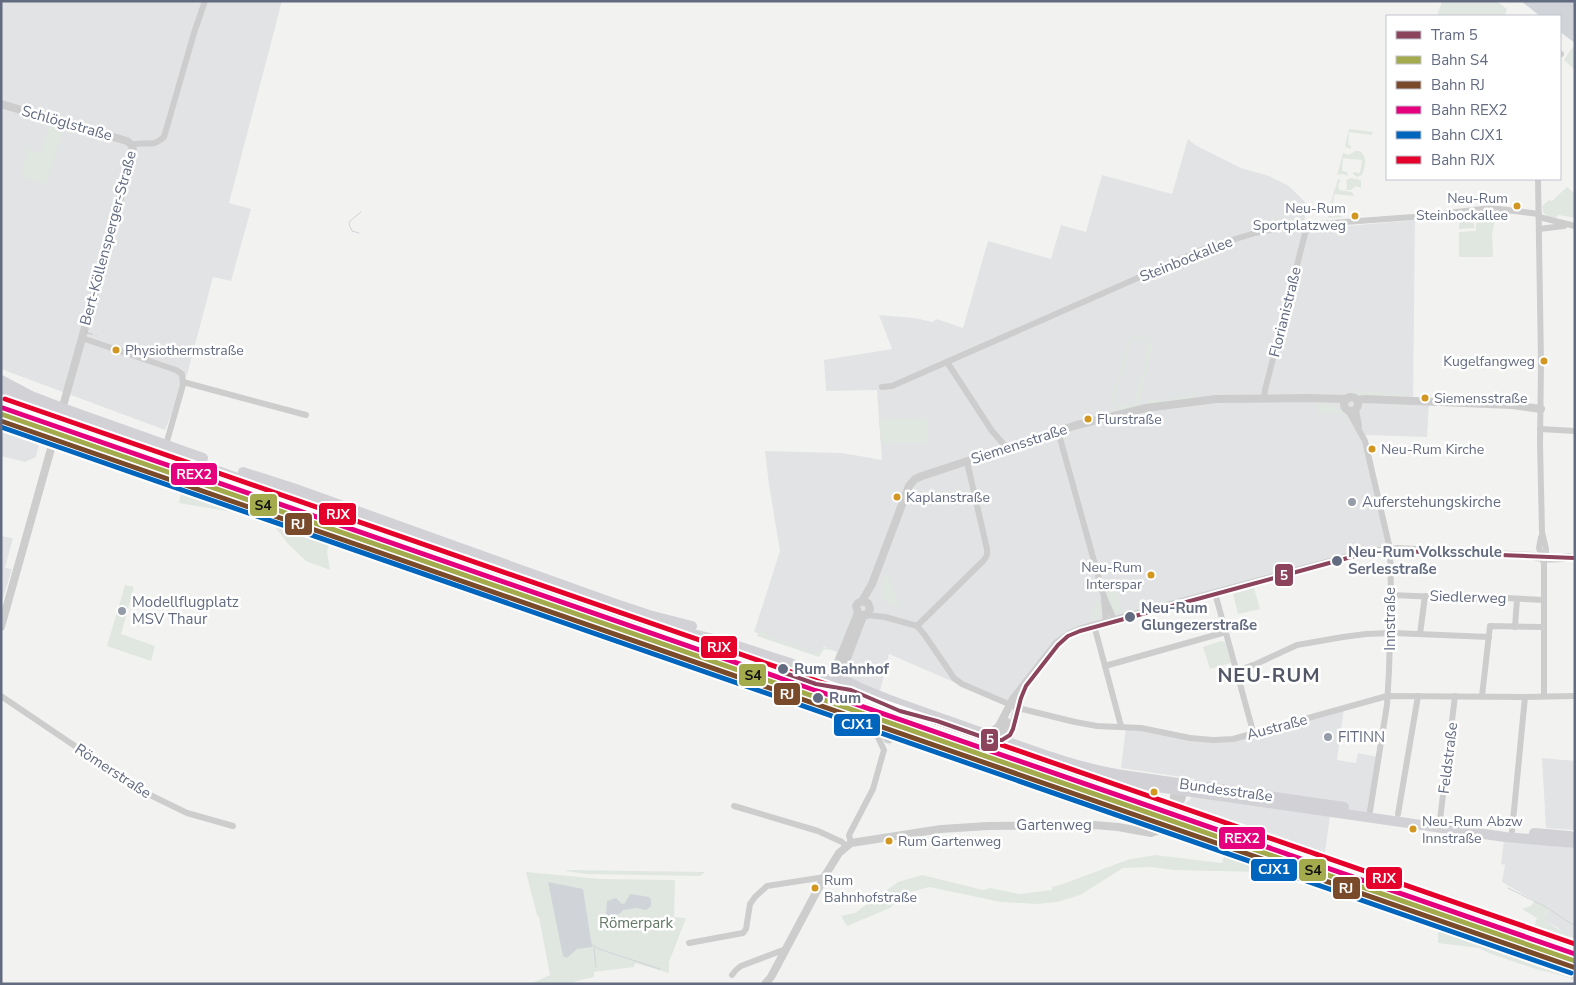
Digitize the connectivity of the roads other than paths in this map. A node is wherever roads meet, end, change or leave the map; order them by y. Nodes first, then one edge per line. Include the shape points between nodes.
1 (205, 1) edge
2 (1, 104) edge
3 (132, 145) junction
4 (1538, 180) edge
5 (1539, 216) junction
6 (1307, 226) junction
7 (1574, 226) edge
8 (1539, 229) junction
9 (82, 338) junction
10 (947, 362) junction
11 (1, 380) edge
12 (184, 382) junction
13 (882, 387) dead end
14 (1, 388) edge
15 (1264, 398) junction
16 (1352, 405) junction
17 (1540, 409) junction
18 (306, 415) dead end
19 (1540, 430) junction
20 (992, 431) junction
21 (1058, 431) junction
22 (1575, 431) edge
23 (53, 440) junction
24 (165, 448) junction
25 (1007, 448) junction
26 (998, 451) junction
27 (967, 462) junction
28 (199, 464) junction
29 (1390, 549) junction
30 (1542, 557) junction
31 (1572, 557) edge
32 (1215, 593) junction
33 (1391, 595) junction
34 (1425, 596) junction
35 (1517, 599) junction
36 (1544, 600) junction
37 (865, 609) junction
38 (1110, 621) junction
39 (1094, 625) junction
40 (917, 626) junction
41 (1, 627) edge
42 (1515, 627) junction
43 (1544, 627) junction
44 (1226, 632) junction
45 (1391, 633) junction
46 (1420, 634) junction
47 (1489, 637) junction
48 (1105, 666) junction
49 (1236, 671) junction
50 (837, 680) junction
51 (772, 689) dead end
52 (1, 696) edge
53 (1387, 696) junction
54 (1418, 696) junction
55 (1455, 696) junction
56 (1482, 696) junction
57 (1544, 696) junction
58 (1575, 696) edge
59 (1525, 697) junction
60 (1014, 707) junction
61 (1121, 726) junction
62 (980, 732) junction
63 (1254, 734) junction
64 (887, 740) dead end
65 (1003, 743) junction
66 (884, 750) junction
67 (1180, 788) junction
68 (734, 806) dead end
69 (1370, 810) junction
70 (1398, 814) junction
71 (1440, 820) junction
72 (1169, 822) dead end
73 (233, 826) dead end
74 (1512, 830) junction
75 (1575, 836) edge
76 (1553, 838) junction
77 (1575, 843) edge
78 (849, 845) junction
79 (825, 876) junction
80 (689, 943) dead end
81 (786, 949) junction
82 (732, 974) dead end
83 (764, 984) edge

1 - 3 street, Bert-Köllensperger-Straße via 164,138 155,144
2 - 3 street, Schlöglstraße via 128,141
3 - 9 street, Bert-Köllensperger-Straße
4 - 5 street
5 - 6 street, Steinbockallee via 1491,208
5 - 7 street, Steinbockallee
5 - 8 street
6 - 10 street, Steinbockallee via 1270,230 1206,248
6 - 15 street, Florianistraße
7 - 8 street
8 - 17 street
9 - 12 street via 176,370 182,374
9 - 23 street, Bert-Köllensperger-Straße
10 - 13 street, Steinbockallee via 892,386
10 - 20 street
11 - 24 main road via 31,396
12 - 18 street
12 - 24 street
14 - 24 main road via 49,410
15 - 16 street, Siemensstraße via 1328,398
15 - 21 street, Siemensstraße via 1216,399 1146,408
16 - 17 street, Siemensstraße via 1376,400
16 - 29 street, Innstraße via 1352,419 1365,441
17 - 19 street
19 - 22 street
19 - 30 street
20 - 25 street
20 - 26 street
21 - 25 street, Siemensstraße
21 - 38 street
23 - 28 main road via 63,429 76,427 184,463
23 - 41 street
24 - 28 main road
24 - 50 main road, Bundesstraße via 293,488 625,607 771,650 812,665
25 - 26 street, Siemensstraße
26 - 27 street, Siemensstraße
27 - 37 street, Siemensstraße via 922,476 911,484
27 - 40 street via 987,555
28 - 50 main road, Bundesstraße via 624,615 722,641
29 - 30 street
29 - 32 street via 1359,553
29 - 33 street, Innstraße
30 - 31 street
30 - 36 street
32 - 38 street
32 - 44 street
33 - 34 street, Siedlerweg
33 - 45 street, Innstraße
34 - 35 street, Siedlerweg
34 - 46 street
35 - 36 street, Siedlerweg
35 - 42 street
36 - 43 street
37 - 40 street
37 - 50 street, Siemensstraße
38 - 39 street
39 - 48 street
39 - 60 street via 1076,630 1053,648
40 - 60 street via 954,678
42 - 43 street
42 - 47 street via 1490,626
43 - 57 street
44 - 48 street
44 - 49 street
45 - 46 street
45 - 49 street via 1297,645
45 - 53 street, Innstraße
46 - 47 street
47 - 56 street
48 - 61 street
49 - 63 street
50 - 62 main road, Bundesstraße
50 - 65 main road, Bundesstraße via 895,710
51 - 66 street via 868,724
52 - 73 street, Römerstraße via 140,790 187,813
53 - 54 street, Austraße
53 - 63 street, Austraße
53 - 69 street, Innstraße
54 - 55 street, Austraße
54 - 70 street
55 - 56 street, Austraße
55 - 71 street, Feldstraße
56 - 59 street, Austraße
57 - 58 street, Austraße
57 - 59 street, Austraße
59 - 74 street
60 - 61 street, Austraße via 1095,726
60 - 62 street via 996,729
60 - 65 street
61 - 63 street, Austraße via 1209,740
62 - 65 main road, Bundesstraße
64 - 66 street
65 - 67 main road, Bundesstraße via 1061,768 1090,776
66 - 78 street via 873,789 849,835
67 - 69 main road, Bundesstraße
67 - 76 main road, Bundesstraße via 1505,836
68 - 78 street via 825,834
69 - 70 main road, Bundesstraße
70 - 71 main road, Bundesstraße
71 - 74 main road, Bundesstraße
72 - 78 street, Gartenweg via 1163,829 1151,833 1089,824 988,826 941,829
74 - 76 main road, Bundesstraße
75 - 76 main road
76 - 77 main road
78 - 79 street via 839,853
79 - 80 street via 767,886 750,904 743,933
79 - 81 street
81 - 82 street via 741,966
81 - 83 street

